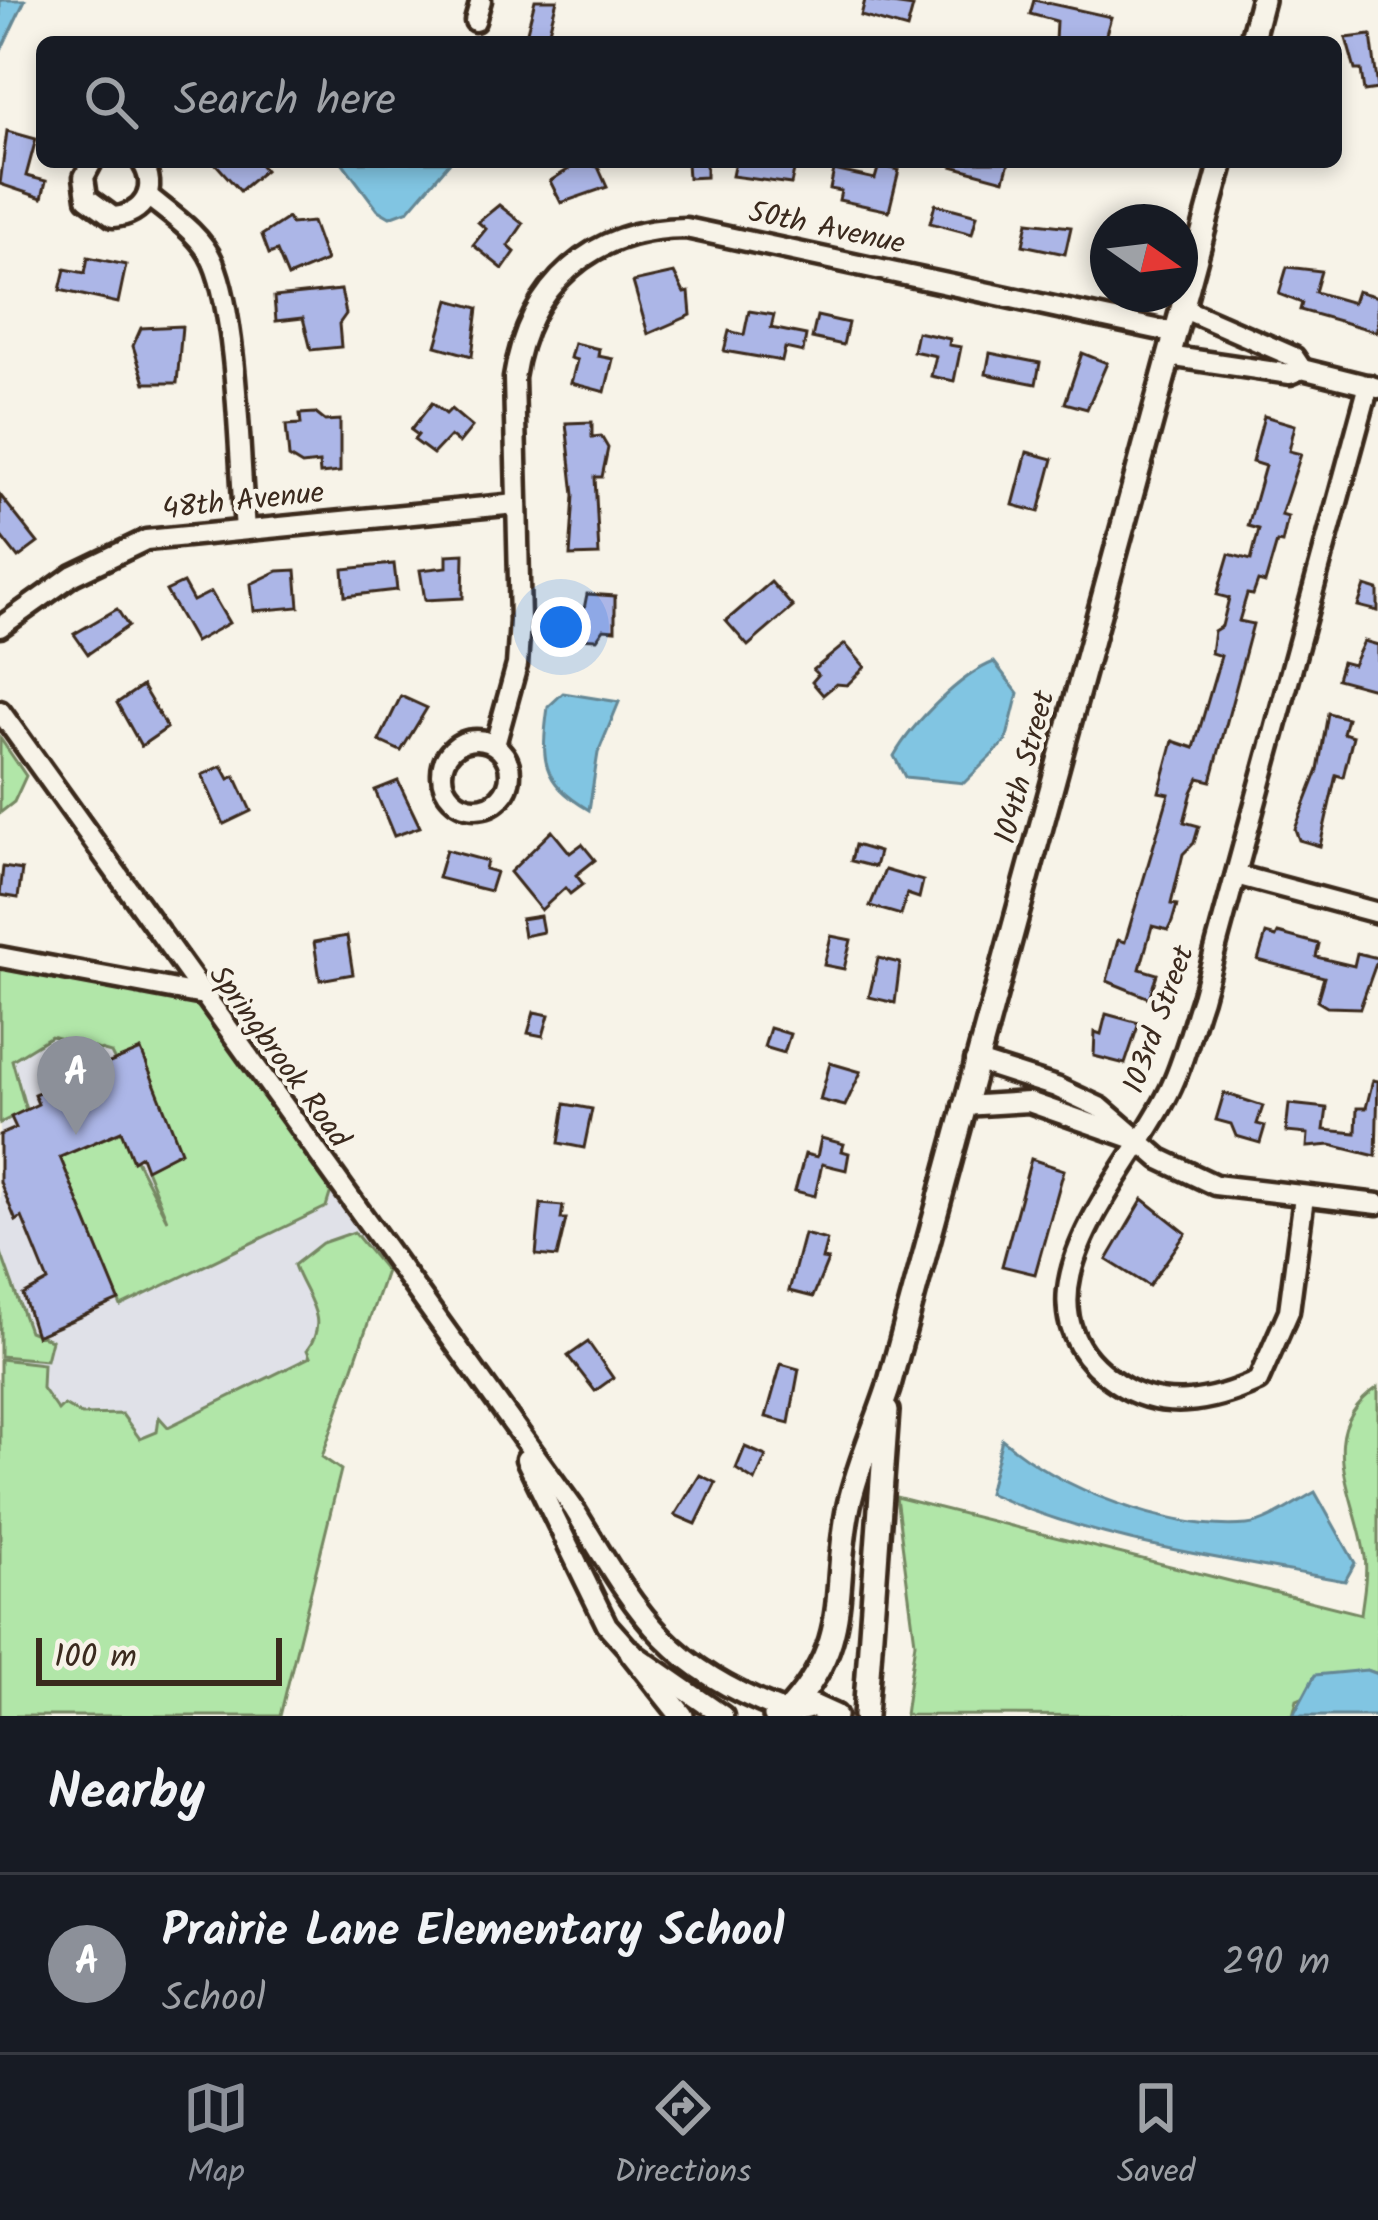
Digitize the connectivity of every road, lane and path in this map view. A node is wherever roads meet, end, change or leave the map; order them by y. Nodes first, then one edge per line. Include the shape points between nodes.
1 (481, 0) edge
2 (1262, 0) edge
3 (475, 20) dead end
4 (1253, 36) edge
5 (90, 168) edge
6 (146, 168) edge
7 (1220, 168) edge
8 (148, 196) junction
9 (1198, 250) edge
10 (1181, 312) edge
11 (1191, 312) edge
12 (1175, 333) junction
13 (1168, 356) junction
14 (1302, 369) junction
15 (1373, 386) edge
16 (516, 504) junction
17 (245, 529) junction
18 (0, 627) edge
19 (0, 711) edge
20 (495, 745) dead end
21 (1237, 875) junction
22 (1378, 913) edge
23 (0, 957) edge
24 (198, 994) junction
25 (975, 1061) junction
26 (963, 1106) junction
27 (1139, 1142) junction
28 (1304, 1197) junction
29 (1378, 1204) edge
30 (888, 1389) junction
31 (515, 1433) junction
32 (631, 1652) junction
33 (783, 1712) edge
34 (867, 1712) edge
35 (682, 1716) edge
36 (723, 1716) edge
37 (835, 1716) edge

1 - 3 street
2 - 4 main road
5 - 8 street via 84,188 102,214 124,216
6 - 8 street
7 - 9 main road, 104th Street
8 - 17 street via 213,262 226,316
10 - 12 main road, 104th Street
11 - 14 street via 1294,357
12 - 13 main road, 104th Street
12 - 16 street, 50th Avenue via 686,228 612,240 562,271 518,348
13 - 14 street via 1290,374
13 - 25 main road, 104th Street
14 - 15 street
15 - 21 street, 103rd Street
16 - 17 street, 48th Avenue
16 - 20 street via 519,642
17 - 18 street, 48th Avenue via 146,540 73,574
19 - 24 street, Springbrook Road
21 - 22 street
21 - 27 street, 103rd Street via 1169,1094
23 - 24 street
24 - 31 street, Springbrook Road
25 - 26 main road, 104th Street
25 - 27 street via 1101,1108
26 - 27 street via 1029,1102
26 - 30 main road, 104th Street
27 - 28 street via 1215,1185
27 - 28 street, 103rd Street via 1072,1259 1067,1304 1076,1340 1101,1372 1133,1394 1184,1403 1258,1382 1289,1311
28 - 29 street
30 - 33 main road, 104th Street via 848,1510 831,1647 815,1681
30 - 34 main road, 104th Street
31 - 32 street, Springbrook Road via 583,1584
31 - 33 street, Springbrook Road via 662,1641 740,1694
32 - 35 main road
32 - 36 street, Springbrook Road
33 - 37 main road via 813,1706

